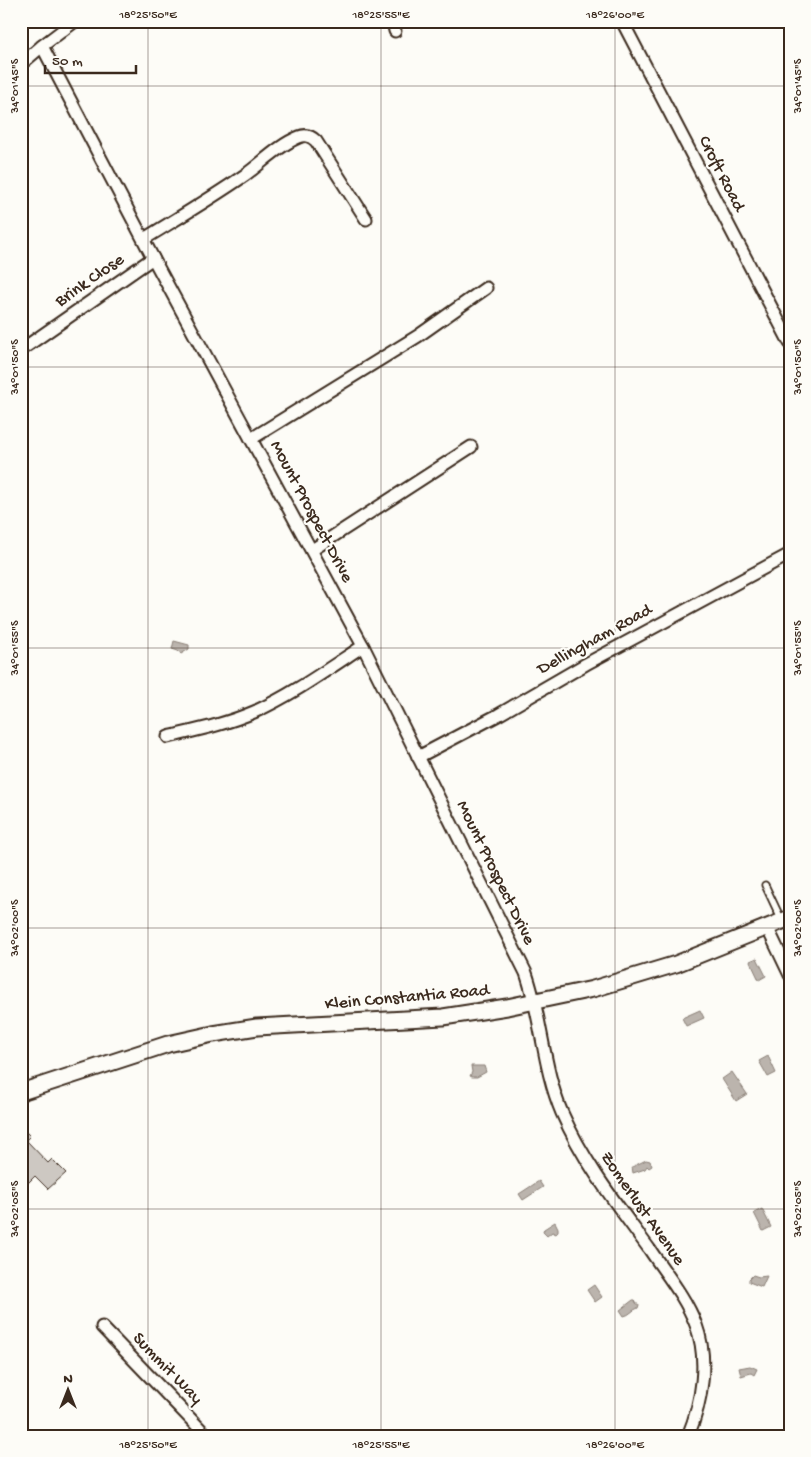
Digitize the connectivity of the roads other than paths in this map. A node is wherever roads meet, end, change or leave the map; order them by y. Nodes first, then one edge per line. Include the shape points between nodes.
1 (74, 21) edge
2 (622, 21) edge
3 (42, 46) junction
4 (21, 64) edge
5 (366, 219) dead end
6 (144, 239) junction
7 (154, 258) junction
8 (486, 288) dead end
9 (790, 343) edge
10 (21, 350) edge
11 (251, 439) junction
12 (471, 447) dead end
13 (312, 550) junction
14 (790, 554) edge
15 (363, 646) junction
16 (168, 736) dead end
17 (418, 757) junction
18 (765, 885) dead end
19 (786, 919) edge
20 (767, 927) junction
21 (790, 975) edge
22 (535, 1002) junction
23 (21, 1092) edge
24 (102, 1327) dead end
25 (207, 1436) edge
26 (688, 1436) edge

1 - 3 street
2 - 9 street, Croft Road
3 - 4 street
3 - 6 street, Mount Prospect Drive
5 - 6 street via 316,141 306,135 284,146 209,200
6 - 7 street, Mount Prospect Drive
7 - 10 street, Brink Close
7 - 11 street, Mount Prospect Drive
8 - 11 street via 418,336
11 - 13 street, Mount Prospect Drive
12 - 13 street
13 - 15 street, Mount Prospect Drive
14 - 17 street, Dellingham Road
15 - 16 street via 254,712
15 - 17 street, Mount Prospect Drive
17 - 22 street, Mount Prospect Drive via 526,973
18 - 19 lane
19 - 20 street, Klein Constantia Road
20 - 21 street
20 - 22 street, Klein Constantia Road via 664,968
22 - 23 street, Klein Constantia Road via 443,1017 257,1028 213,1034 153,1048
22 - 26 street, Zomerlust Avenue via 554,1088 572,1134 606,1190 680,1294 696,1326 703,1376
24 - 25 street, Summit Way

